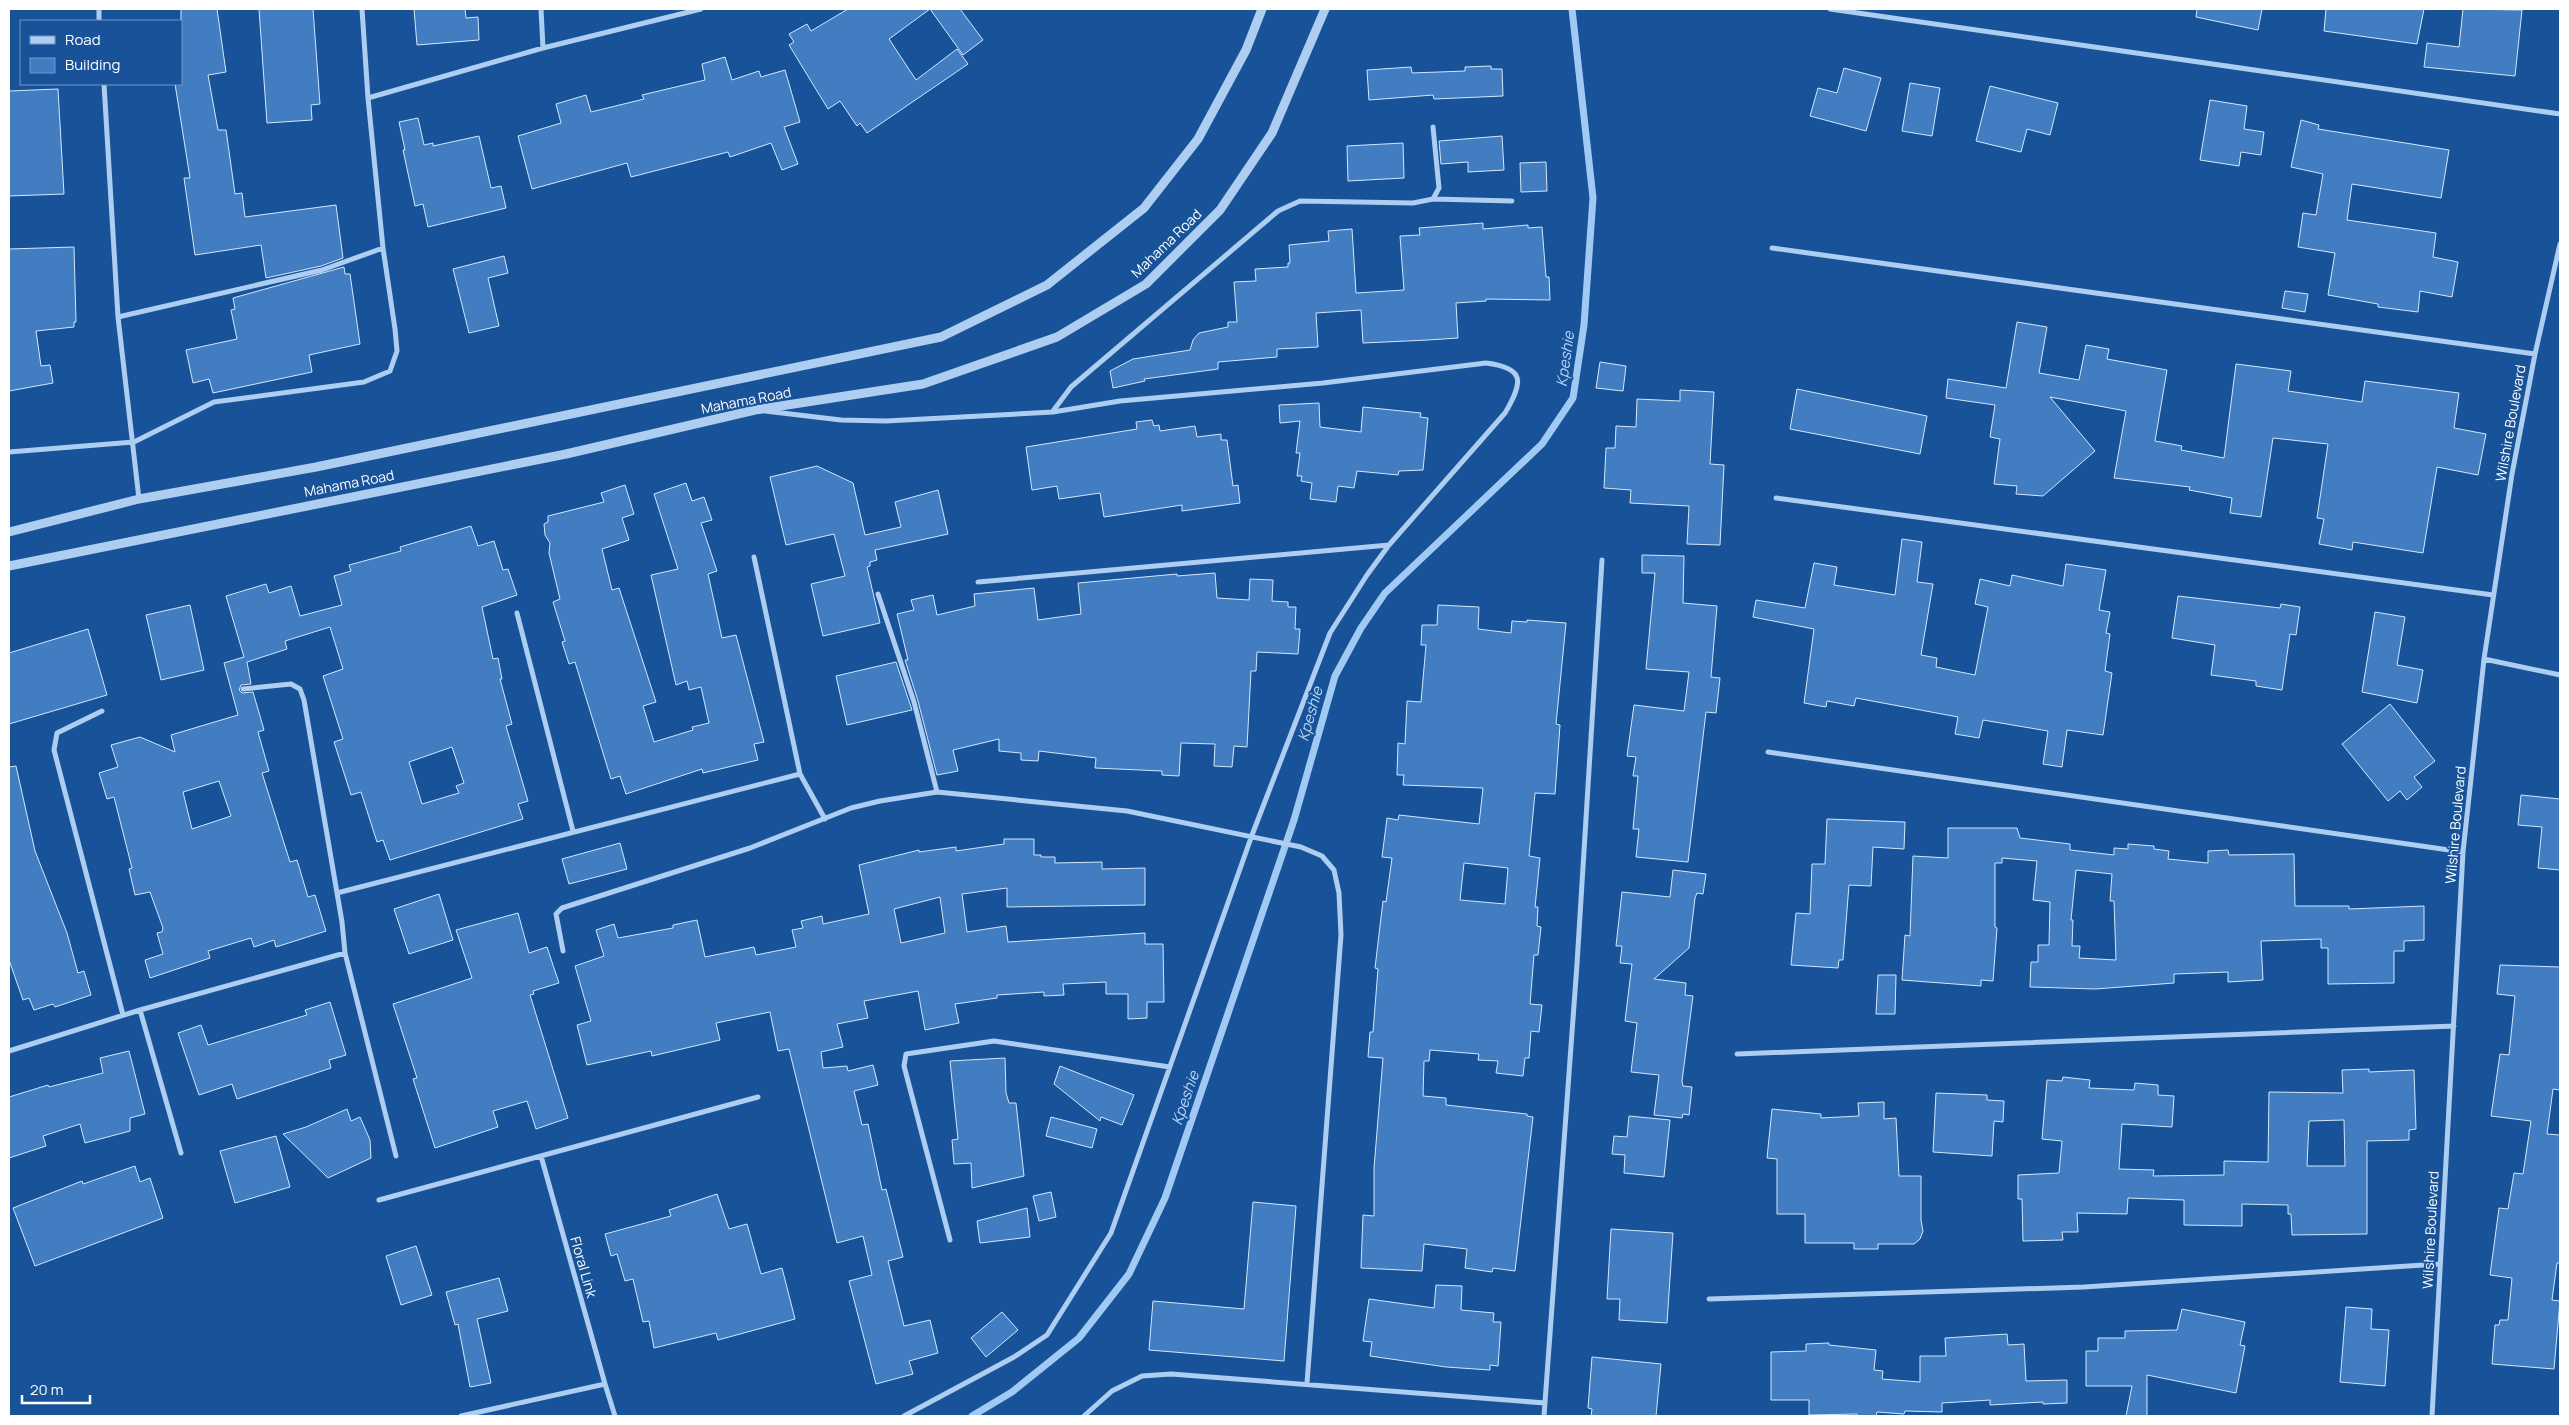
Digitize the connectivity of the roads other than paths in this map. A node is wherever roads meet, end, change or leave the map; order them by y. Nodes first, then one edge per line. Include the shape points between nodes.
1 (362, 9) edge
2 (541, 9) edge
3 (701, 9) edge
4 (1262, 9) edge
5 (1325, 9) edge
6 (1830, 9) edge
7 (543, 48) junction
8 (104, 85) edge
9 (368, 98) junction
10 (2560, 114) edge
11 (1433, 127) dead end
12 (1433, 199) junction
13 (1512, 201) dead end
14 (2560, 244) edge
15 (383, 248) junction
16 (1772, 248) dead end
17 (118, 317) junction
18 (2535, 354) junction
19 (755, 410) junction
20 (1053, 412) junction
21 (134, 442) junction
22 (9, 452) edge
23 (1776, 498) dead end
24 (140, 499) junction
25 (9, 532) edge
26 (1389, 545) junction
27 (754, 557) dead end
28 (1602, 560) dead end
29 (9, 566) edge
30 (978, 582) dead end
31 (878, 594) dead end
32 (2493, 595) junction
33 (517, 613) dead end
34 (2484, 659) junction
35 (2560, 675) edge
36 (243, 689) dead end
37 (102, 711) dead end
38 (1768, 752) dead end
39 (800, 774) junction
40 (937, 792) junction
41 (826, 819) junction
42 (573, 831) junction
43 (1252, 835) junction
44 (2463, 852) junction
45 (337, 893) junction
46 (563, 951) dead end
47 (345, 953) junction
48 (140, 1010) junction
49 (123, 1015) junction
50 (2454, 1026) junction
51 (9, 1051) edge
52 (1737, 1054) dead end
53 (1170, 1067) junction
54 (758, 1097) dead end
55 (181, 1153) dead end
56 (396, 1156) dead end
57 (541, 1156) junction
58 (379, 1200) dead end
59 (950, 1240) dead end
60 (2439, 1264) junction
61 (1709, 1300) dead end
62 (1307, 1383) junction
63 (605, 1384) junction
64 (1544, 1403) junction
65 (461, 1416) edge
66 (615, 1416) edge
67 (904, 1416) edge
68 (1084, 1416) edge
69 (1544, 1416) edge
70 (2432, 1416) edge

1 - 9 street
2 - 7 street
3 - 7 street
4 - 24 street, Mahama Road via 1246,50 1198,138 1144,208 1047,285 941,337 326,465
5 - 19 street, Mahama Road via 1272,132 1220,210 1146,284 1057,337 923,384
6 - 10 street
7 - 9 street
8 - 17 street
9 - 15 street
11 - 12 street via 1439,188
12 - 13 street
12 - 20 street via 1413,203 1300,200 1278,211 1071,387
14 - 18 street, Wilshire Boulevard
15 - 17 street via 322,270
15 - 21 street via 397,351 390,371 364,382 214,402
16 - 18 street
17 - 21 street
18 - 32 street, Wilshire Boulevard
19 - 20 street via 840,420 886,421
19 - 29 street, Mahama Road via 566,454
20 - 26 street via 1120,401 1323,383 1486,363 1504,365 1513,370 1519,380 1505,413
21 - 22 street
21 - 24 street
23 - 32 street
24 - 25 street, Mahama Road
26 - 30 street
26 - 43 street via 1330,633
27 - 39 street
28 - 64 street via 1577,964
31 - 40 street via 914,702
32 - 34 street, Wilshire Boulevard
33 - 42 street
34 - 35 street
34 - 44 street, Wilshire Boulevard
36 - 45 street via 291,684 300,689
37 - 49 street via 57,733 54,750
38 - 44 street
39 - 41 street
39 - 42 street
40 - 41 street via 851,808
40 - 43 street via 1127,811
41 - 46 street via 750,848 562,908 556,914
42 - 45 street
43 - 53 street
43 - 62 street via 1301,846 1322,856 1334,870 1339,893 1341,935
44 - 50 street, Wilshire Boulevard
45 - 47 street
47 - 48 street
47 - 56 street
48 - 49 street
48 - 55 street
49 - 51 street
50 - 52 street
50 - 60 street, Wilshire Boulevard
53 - 59 street via 994,1041 906,1054 904,1066
53 - 67 street via 1111,1233 1047,1335 1014,1358
54 - 57 street
57 - 58 street
57 - 63 street, Floral Link
60 - 61 street via 2084,1287
60 - 70 street, Wilshire Boulevard
62 - 64 street
62 - 68 street via 1171,1374 1142,1376 1112,1391
63 - 65 street
63 - 66 street, Floral Link
64 - 69 street

